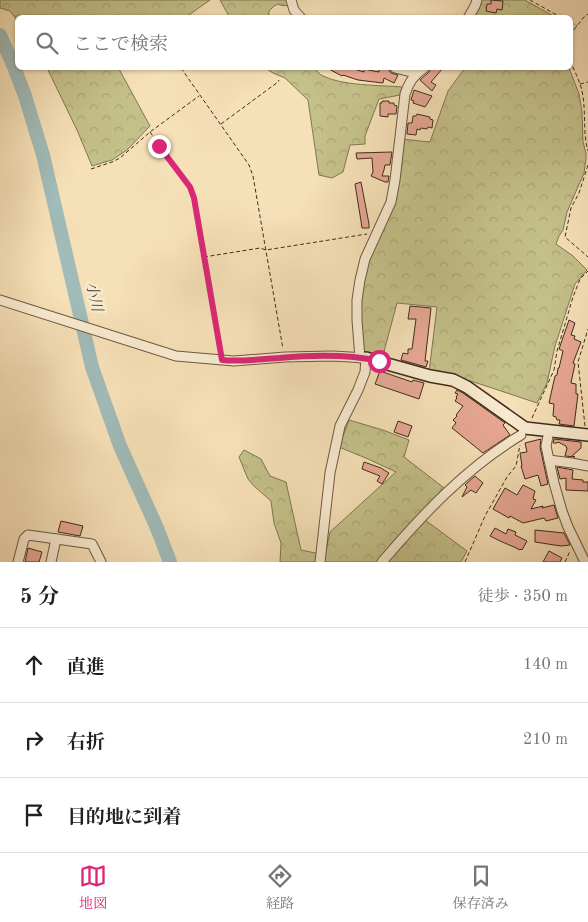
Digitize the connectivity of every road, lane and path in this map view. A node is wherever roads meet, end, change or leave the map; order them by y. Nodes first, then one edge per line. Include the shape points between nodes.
1 (291, 0) edge
2 (476, 0) edge
3 (530, 0) edge
4 (588, 14) edge
5 (298, 15) edge
6 (470, 15) edge
7 (557, 15) edge
8 (573, 24) edge
9 (578, 26) junction
10 (573, 32) edge
11 (573, 68) edge
12 (181, 70) edge
13 (404, 70) edge
14 (421, 70) edge
15 (415, 74) junction
16 (279, 80) dead end
17 (588, 82) edge
18 (580, 84) junction
19 (200, 96) junction
20 (220, 124) junction
21 (150, 132) junction
22 (588, 151) edge
23 (588, 165) edge
24 (92, 169) dead end
25 (378, 232) junction
26 (266, 250) junction
27 (204, 257) junction
28 (588, 257) edge
29 (588, 271) edge
30 (0, 300) edge
31 (588, 330) edge
32 (285, 357) junction
33 (363, 358) junction
34 (222, 360) junction
35 (524, 431) junction
36 (549, 431) junction
37 (587, 435) edge
38 (549, 460) junction
39 (588, 466) edge
40 (56, 539) junction
41 (575, 542) junction
42 (18, 562) edge
43 (50, 562) edge
44 (101, 562) edge
45 (320, 562) edge
46 (382, 562) edge
47 (465, 562) edge
48 (565, 562) edge
49 (585, 562) edge

1 - 5 street
2 - 6 street
3 - 7 path
4 - 9 path
8 - 9 path
9 - 10 path
11 - 18 path
12 - 19 path
13 - 15 street
14 - 15 street
15 - 25 street via 405,94 391,202
16 - 20 path
17 - 18 path
18 - 22 path
19 - 20 path
19 - 21 path
20 - 26 path via 249,165
21 - 24 path via 120,158
21 - 27 path via 190,187
23 - 28 path via 571,208 565,237
25 - 26 path
25 - 33 street via 365,259 360,280 357,320
26 - 27 path via 260,248
26 - 32 path
27 - 34 path
29 - 35 path via 575,291 554,370
30 - 34 street via 176,356
31 - 37 path via 578,362
32 - 33 street
32 - 34 street
33 - 35 street via 467,386 525,428
33 - 45 street via 365,372 340,426 330,473
35 - 36 street
35 - 46 street via 480,462 434,504
35 - 47 path via 516,466 485,516
36 - 37 street
36 - 38 street via 546,446
38 - 39 street
38 - 41 street via 562,511
40 - 42 street via 28,535
40 - 43 street
40 - 44 street via 92,544
41 - 48 path
41 - 49 street

